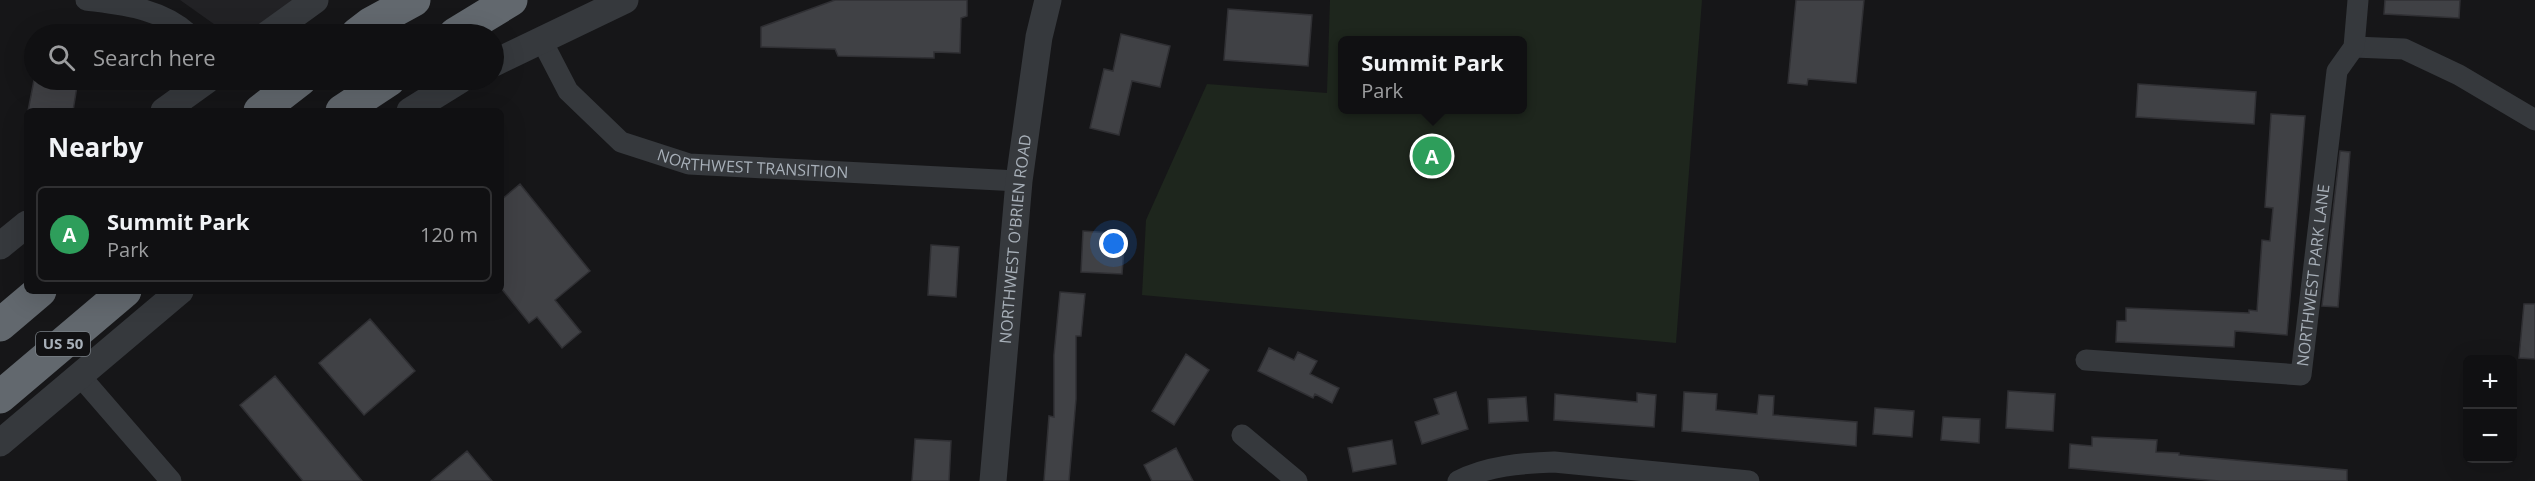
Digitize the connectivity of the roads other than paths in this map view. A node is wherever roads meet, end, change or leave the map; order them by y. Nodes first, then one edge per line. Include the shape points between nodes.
1 (86, 0) edge
2 (315, 0) edge
3 (414, 0) edge
4 (511, 0) edge
5 (625, 0) edge
6 (1048, 0) edge
7 (2358, 0) edge
8 (178, 24) edge
9 (282, 24) edge
10 (370, 24) edge
11 (471, 24) edge
12 (541, 39) junction
13 (2354, 46) junction
14 (504, 58) edge
15 (193, 90) edge
16 (287, 90) edge
17 (374, 90) edge
18 (444, 90) edge
19 (168, 108) edge
20 (264, 108) edge
21 (347, 108) edge
22 (415, 108) edge
23 (2535, 120) edge
24 (1019, 181) junction
25 (24, 226) edge
26 (0, 246) edge
27 (36, 294) edge
28 (121, 294) edge
29 (176, 294) edge
30 (0, 325) edge
31 (2086, 360) dead end
32 (80, 376) junction
33 (0, 397) edge
34 (1242, 435) dead end
35 (0, 443) edge
36 (1615, 474) edge
37 (171, 481) edge
38 (993, 481) edge
39 (1297, 481) edge
40 (1458, 481) edge
41 (1749, 481) edge

1 - 8 street via 142,8
2 - 9 street
3 - 10 highway
4 - 11 highway
5 - 12 street
6 - 24 street, NORTHWEST O'BRIEN ROAD via 1039,37
7 - 13 street, NORTHWEST PARK LANE
12 - 14 street
12 - 24 street, NORTHWEST TRANSITION via 568,91 621,142 689,164
13 - 23 street via 2404,49 2459,75
13 - 31 street, NORTHWEST PARK LANE via 2337,70 2301,375
15 - 19 street
16 - 20 highway
17 - 21 highway
18 - 22 street
24 - 38 street, NORTHWEST O'BRIEN ROAD
25 - 26 street
27 - 30 highway
28 - 33 highway, US 50
29 - 32 street
32 - 35 street
32 - 37 street
34 - 39 street
36 - 40 street via 1554,462 1524,463
36 - 41 street

